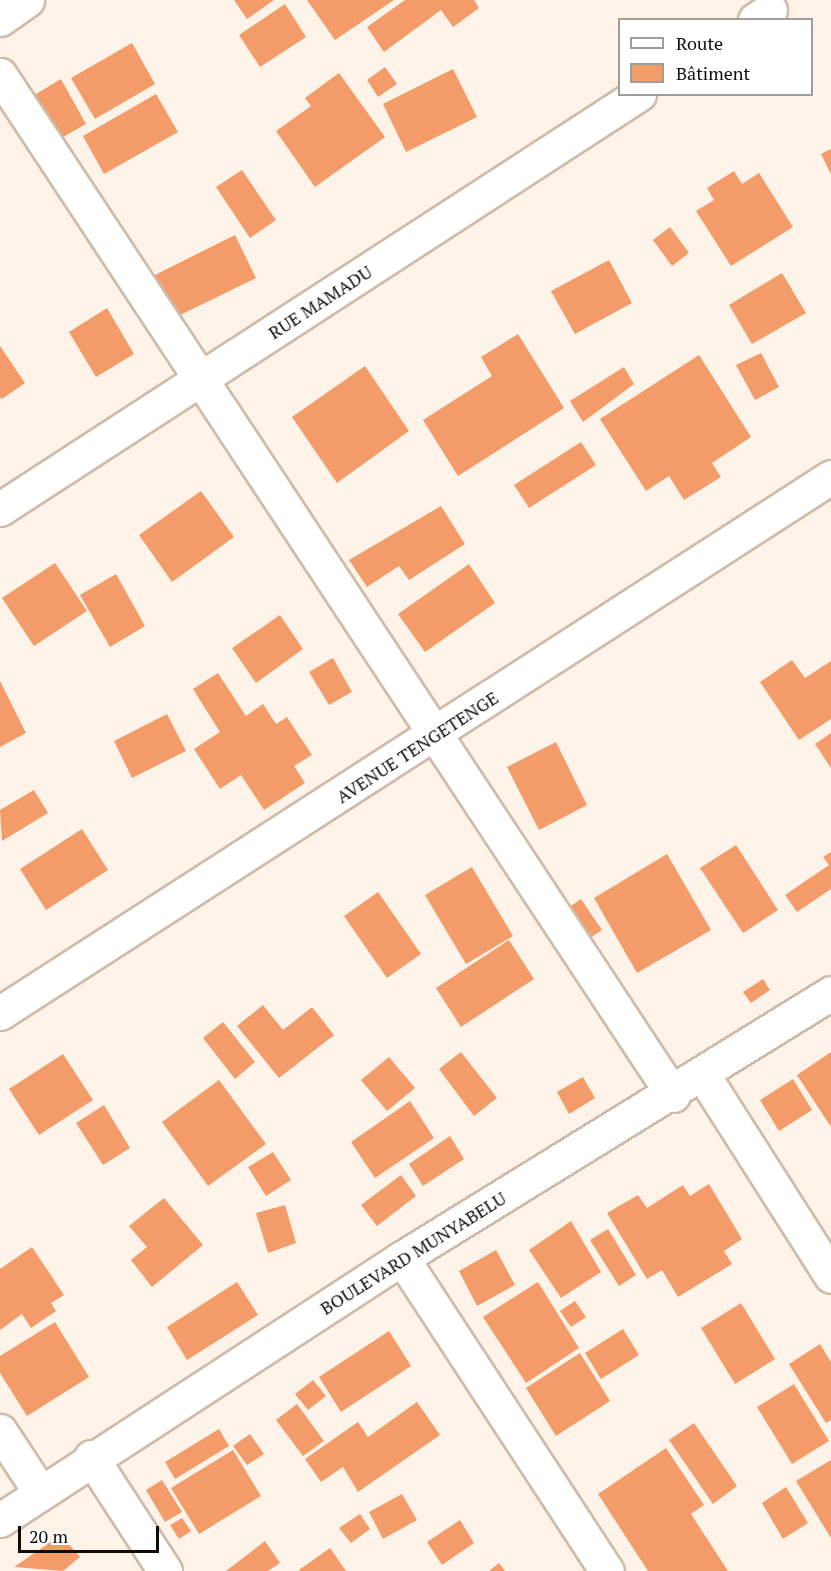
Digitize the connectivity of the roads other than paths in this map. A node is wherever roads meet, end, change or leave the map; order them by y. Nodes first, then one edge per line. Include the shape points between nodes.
1 (27, 0) edge
2 (0, 19) edge
3 (0, 75) edge
4 (636, 96) edge
5 (202, 379) junction
6 (831, 477) edge
7 (0, 509) edge
8 (433, 737) junction
9 (831, 993) edge
10 (0, 1012) edge
11 (703, 1076) junction
12 (673, 1095) junction
13 (402, 1258) junction
14 (831, 1276) edge
15 (0, 1431) edge
16 (91, 1457) junction
17 (40, 1492) junction
18 (0, 1520) edge
19 (165, 1571) edge
20 (608, 1571) edge

1 - 2 street
3 - 5 street
4 - 5 street, RUE MAMADU
5 - 7 street, RUE MAMADU
5 - 8 street
6 - 8 street, AVENUE TENGETENGE
8 - 10 street, AVENUE TENGETENGE
8 - 12 street
9 - 11 street, BOULEVARD MUNYABELU
11 - 12 street, BOULEVARD MUNYABELU
11 - 14 street
12 - 13 street, BOULEVARD MUNYABELU
13 - 16 street, BOULEVARD MUNYABELU
13 - 20 street
15 - 17 street
16 - 17 street, BOULEVARD MUNYABELU
16 - 19 street
17 - 18 street, BOULEVARD MUNYABELU

